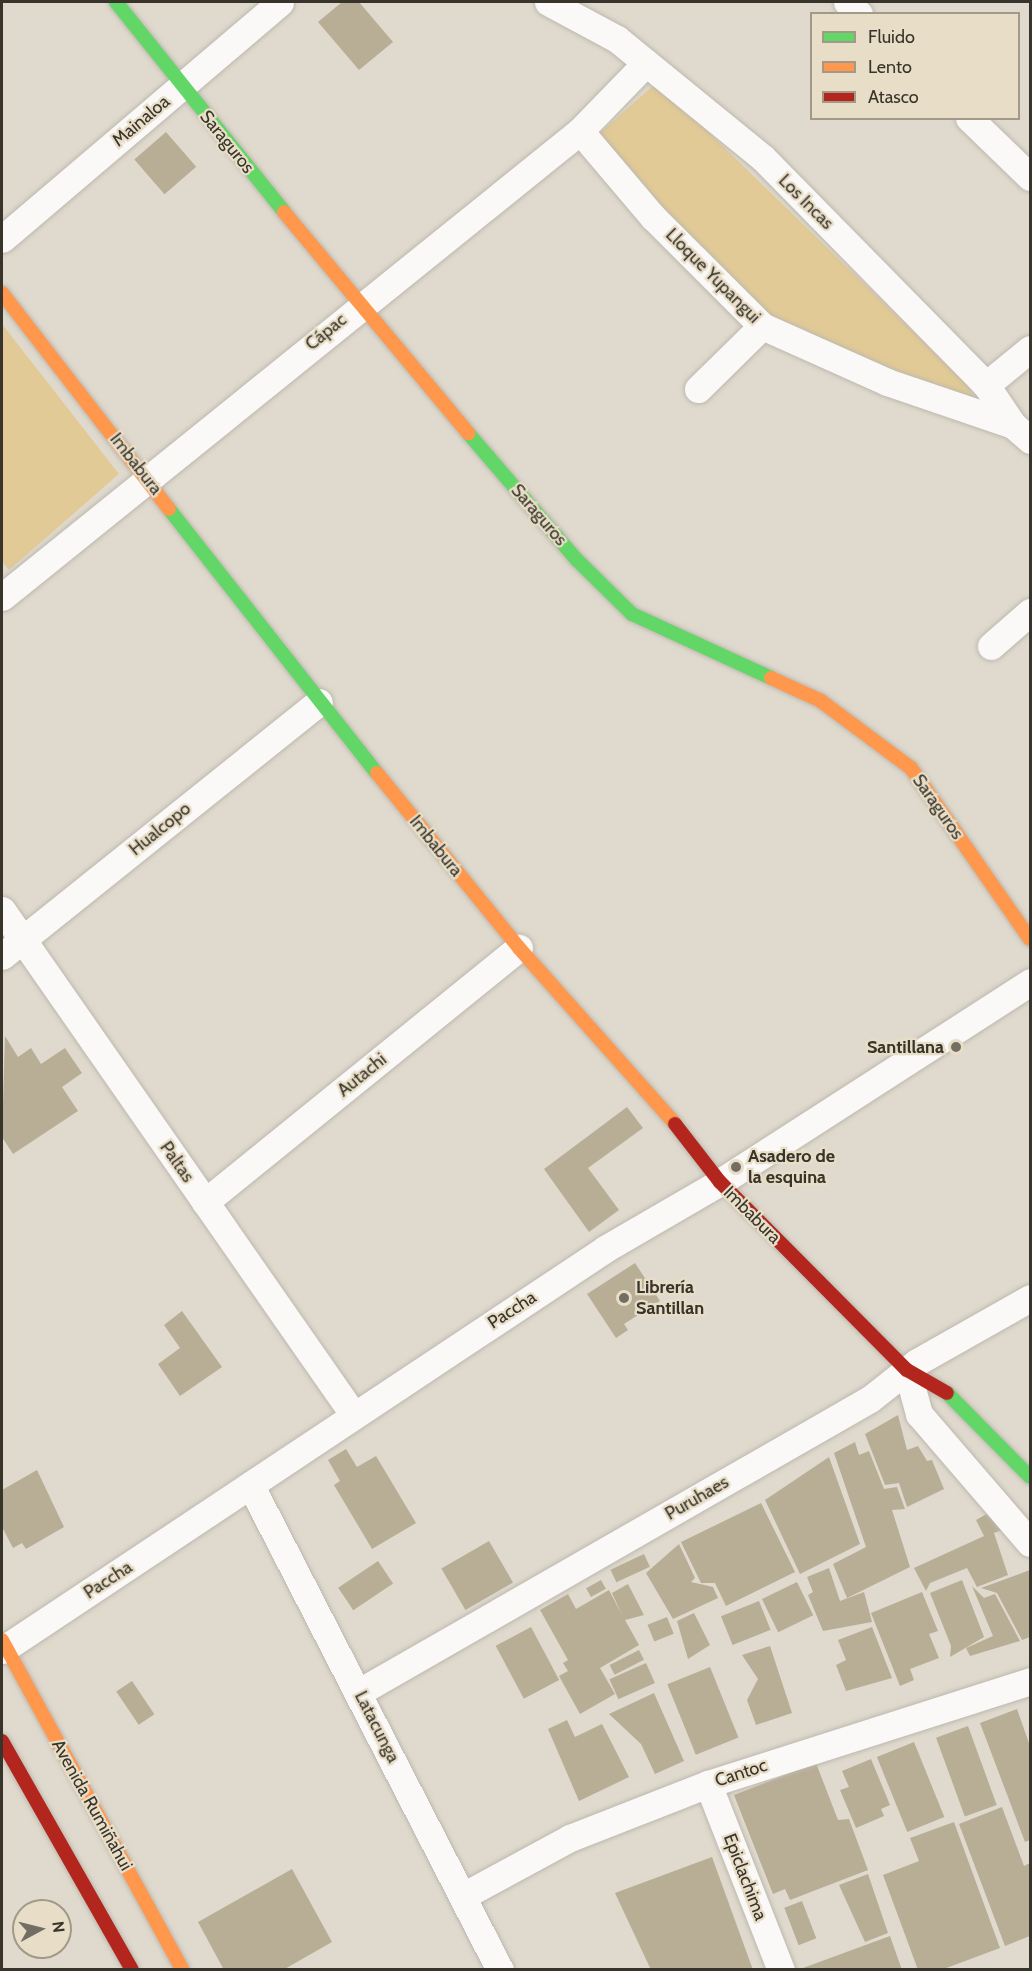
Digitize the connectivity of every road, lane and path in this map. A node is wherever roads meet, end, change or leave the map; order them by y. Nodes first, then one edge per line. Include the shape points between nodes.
1 (116, 2) edge
2 (280, 2) edge
3 (548, 2) edge
4 (646, 63) junction
5 (182, 87) junction
6 (971, 120) edge
7 (580, 131) junction
8 (1030, 177) edge
9 (2, 239) edge
10 (2, 293) edge
11 (359, 305) junction
12 (762, 326) junction
13 (1030, 349) edge
14 (986, 385) junction
15 (698, 389) dead end
16 (1022, 432) edge
17 (146, 478) junction
18 (2, 597) edge
19 (1030, 612) edge
20 (991, 646) dead end
21 (319, 702) junction
22 (2, 910) edge
23 (1030, 939) edge
24 (12, 948) edge
25 (519, 948) junction
26 (1030, 982) edge
27 (720, 1182) junction
28 (205, 1202) junction
29 (1030, 1298) edge
30 (907, 1370) junction
31 (353, 1414) junction
32 (1030, 1477) edge
33 (252, 1486) junction
34 (1030, 1543) edge
35 (3, 1646) edge
36 (1030, 1682) edge
37 (359, 1692) junction
38 (2, 1741) edge
39 (708, 1784) junction
40 (463, 1896) junction
41 (132, 1970) edge
42 (183, 1970) edge
43 (500, 1970) edge
44 (781, 1970) edge

1 - 5 street, Saraguros
2 - 5 street, Mainaloa
3 - 4 street, Los Incas via 617,39
4 - 7 street, Cápac
4 - 14 street, Los Incas via 763,158
5 - 9 street, Mainaloa
5 - 11 street, Saraguros
6 - 8 street
7 - 11 street, Cápac
7 - 12 street, Lloque Yupangui via 653,216
10 - 17 street, Imbabura
11 - 17 street, Cápac
11 - 23 street, Saraguros via 577,560 632,614 821,701 911,768
12 - 15 street
12 - 16 street, Lloque Yupangui via 887,382
13 - 14 street
14 - 16 street, Los Incas
17 - 18 street, Cápac
17 - 21 street, Imbabura
19 - 20 street
21 - 24 street, Hualcopo
21 - 25 street, Imbabura
22 - 24 street, Paltas
24 - 28 street, Paltas
25 - 27 street, Imbabura via 700,1153
25 - 28 street, Autachi
26 - 27 street, Paccha
27 - 30 street, Imbabura
27 - 31 street, Paccha via 605,1249
28 - 31 street, Paltas
29 - 30 street, Puruhaes
30 - 32 street, Imbabura via 946,1392
30 - 34 street, Imbabura via 919,1414
30 - 37 street, Puruhaes via 870,1399
31 - 33 street, Paccha
33 - 35 street, Paccha
33 - 37 street, Latacunga
35 - 42 street, Avenida Rumiñahui
36 - 39 street, Cantoc
37 - 40 street, Latacunga
38 - 41 street
39 - 40 street, Cantoc via 570,1838
39 - 44 street, Epiclachima
40 - 43 street, Latacunga

